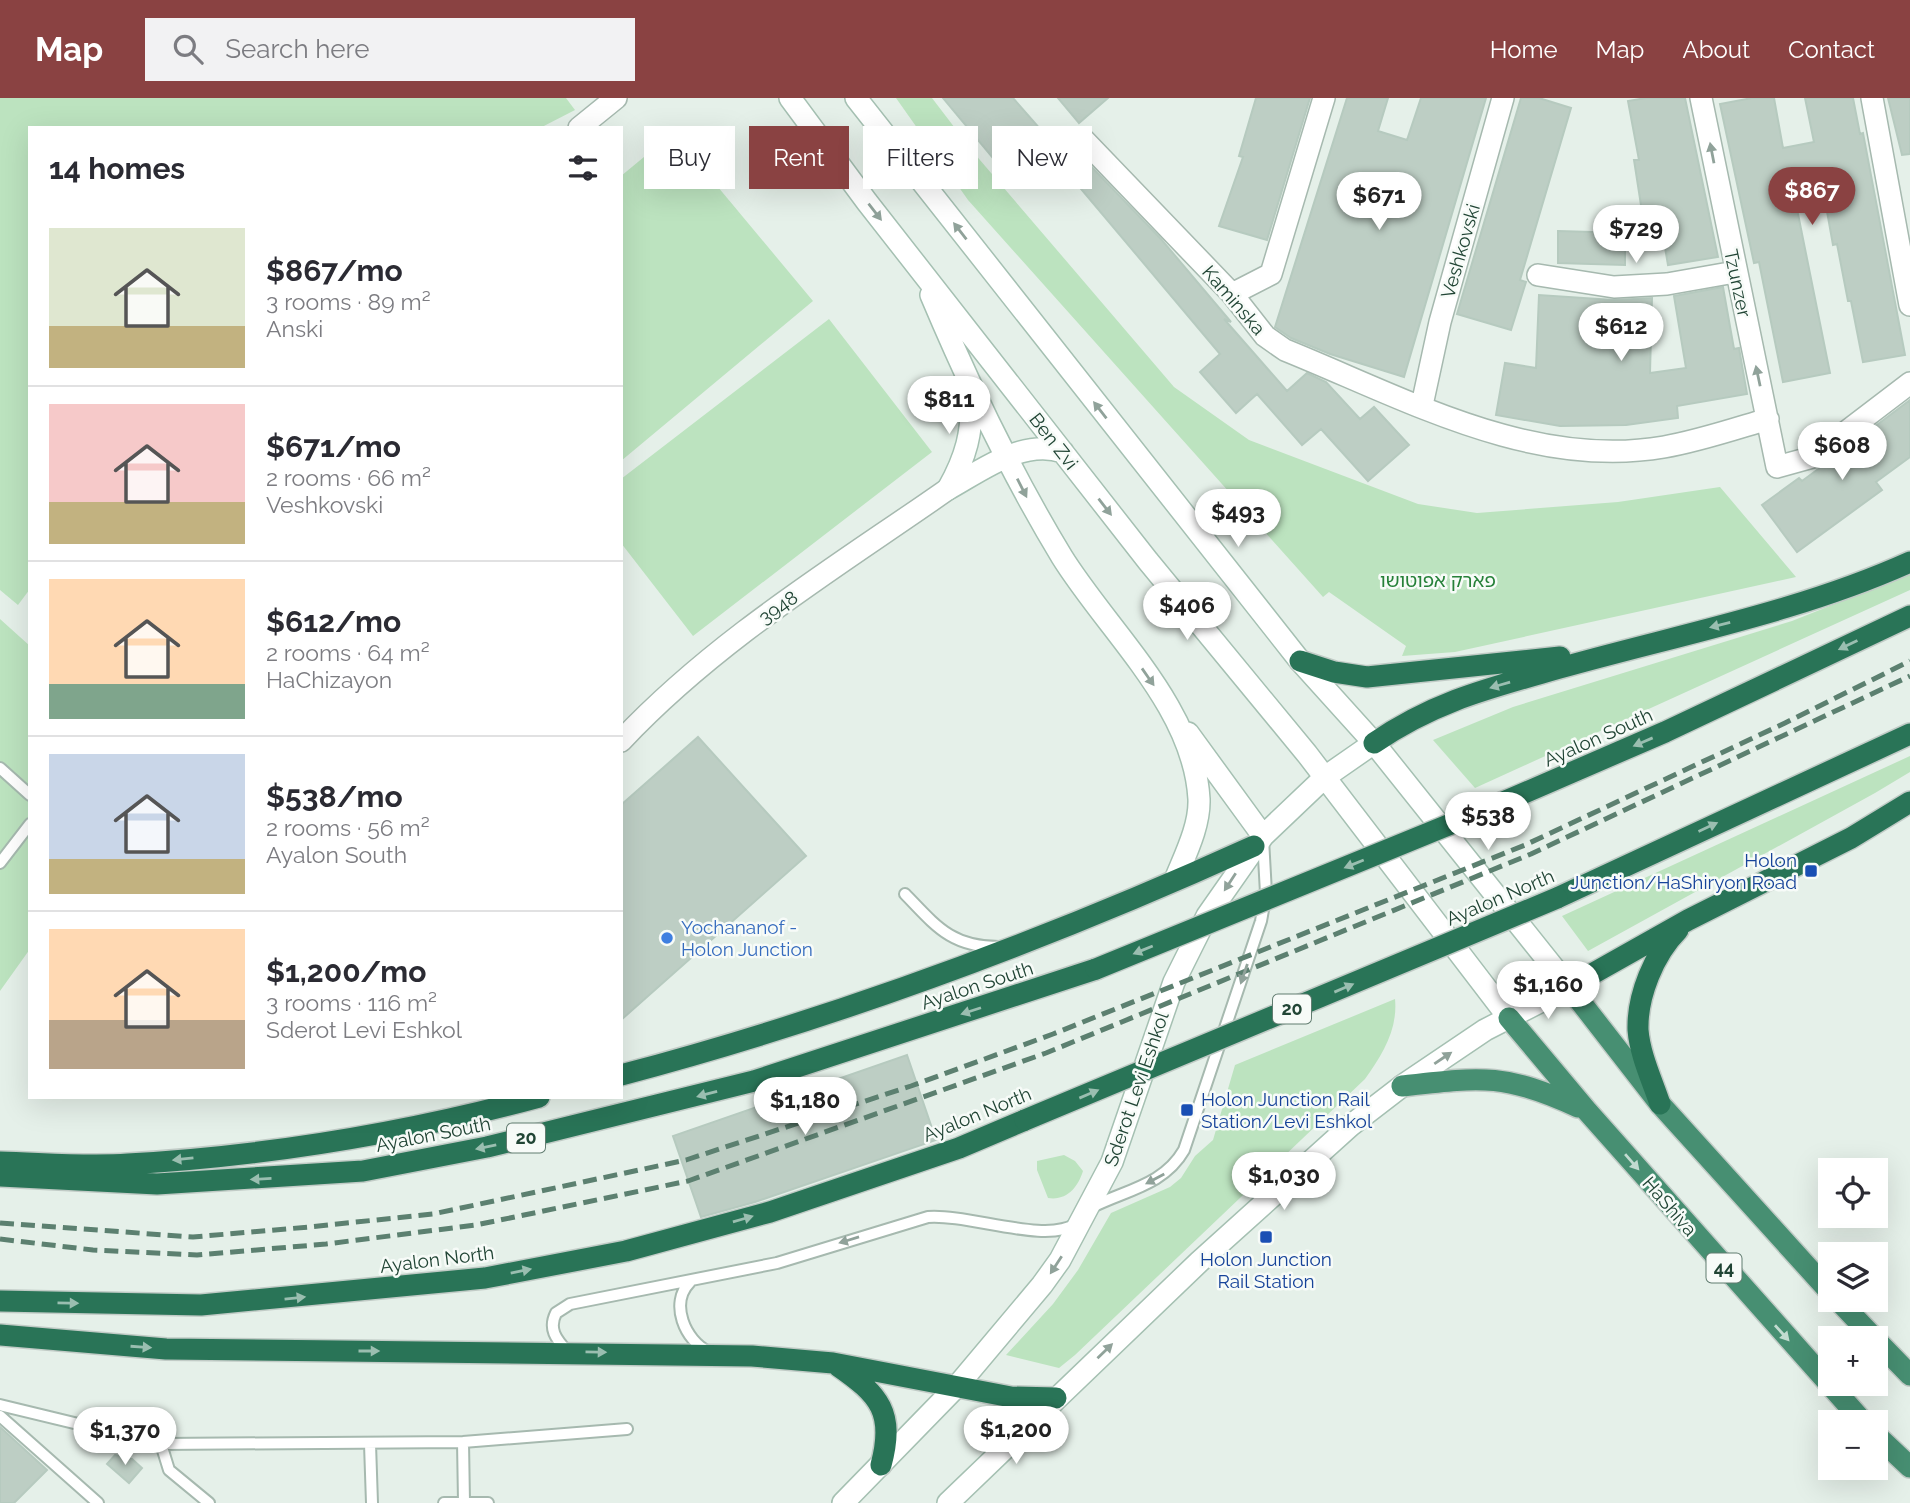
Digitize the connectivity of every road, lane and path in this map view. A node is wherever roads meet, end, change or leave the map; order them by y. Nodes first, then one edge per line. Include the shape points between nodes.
1 (616, 98) edge
2 (790, 98) edge
3 (856, 98) edge
4 (1324, 98) edge
5 (1503, 98) edge
6 (1701, 98) edge
7 (1872, 98) edge
8 (581, 126) edge
9 (1092, 148) edge
10 (921, 271) junction
11 (1735, 272) junction
12 (1538, 275) dead end
13 (1232, 294) junction
14 (1910, 305) edge
15 (1910, 383) edge
16 (970, 389) junction
17 (1422, 405) junction
18 (1768, 419) junction
19 (1063, 452) junction
20 (1007, 458) junction
21 (948, 489) junction
22 (1910, 562) edge
23 (1910, 616) edge
24 (1648, 643) junction
25 (1300, 661) junction
26 (1178, 721) junction
27 (1910, 734) edge
28 (623, 739) edge
29 (1374, 743) junction
30 (0, 768) edge
31 (1325, 778) junction
32 (28, 793) edge
33 (1910, 802) edge
34 (28, 827) edge
35 (1259, 841) junction
36 (0, 863) edge
37 (1175, 880) junction
38 (905, 894) dead end
39 (1688, 920) junction
40 (1009, 947) junction
41 (1569, 987) junction
42 (1509, 1018) junction
43 (623, 1075) edge
44 (1402, 1086) junction
45 (530, 1099) edge
46 (1660, 1104) junction
47 (1587, 1111) junction
48 (0, 1162) edge
49 (0, 1176) edge
50 (1085, 1215) junction
51 (1818, 1279) edge
52 (690, 1282) junction
53 (0, 1301) edge
54 (1849, 1312) edge
55 (1863, 1326) edge
56 (0, 1335) edge
57 (567, 1352) junction
58 (1888, 1352) edge
59 (714, 1354) junction
60 (833, 1363) junction
61 (1910, 1375) edge
62 (958, 1384) junction
63 (1056, 1398) junction
64 (0, 1405) edge
65 (1852, 1410) edge
66 (0, 1416) edge
67 (627, 1429) dead end
68 (463, 1442) junction
69 (161, 1444) junction
70 (370, 1444) junction
71 (1888, 1446) edge
72 (881, 1465) junction
73 (1910, 1467) edge
74 (464, 1502) edge
75 (98, 1503) edge
76 (209, 1503) edge
77 (372, 1503) edge
78 (444, 1503) edge
79 (488, 1503) edge
80 (843, 1503) edge
81 (948, 1503) edge

1 - 8 main road
2 -> 10 main road, Ben Zvi
25 -> 3 main road
4 - 13 main road via 1271,274
5 - 17 main road, Veshkovski via 1440,322
11 -> 6 main road, Tzunzer
7 - 14 main road
9 - 13 main road, Kaminska
10 - 16 main road
10 - 19 main road, Ben Zvi
11 - 12 main road via 1667,284 1614,287
18 -> 11 main road, Tzunzer
13 - 17 main road, Kaminska via 1265,336 1285,350
15 - 18 main road, Tzunzer via 1813,457 1777,467
16 - 20 main road
16 - 21 main road via 970,439
17 - 18 main road, Kaminska via 1482,430 1533,443 1598,450 1664,447
19 - 20 main road, 3948 via 1035,448
19 -> 31 main road, Ben Zvi
20 - 21 main road, 3948
20 -> 26 main road via 1064,559
21 - 28 main road, 3948 via 718,649
22 -> 24 highway via 1786,608
23 -> 49 highway, Ayalon South / 20, bridge via 1665,732 1096,969 716,1091 487,1147 363,1171 156,1184
24 - 25 highway via 1367,677
24 -> 29 highway via 1465,695 1416,715
25 - 29 main road
26 - 35 main road
26 - 37 main road via 1199,799
53 -> 27 highway, Ayalon North / 20, bridge via 201,1305 485,1278 626,1251 769,1212 960,1148 1557,898
29 - 31 main road, Sderot Levi Eshkol
29 - 41 main road
30 - 32 lane
31 - 35 main road, Sderot Levi Eshkol
31 - 42 main road, 44
33 - 39 highway via 1851,838
34 - 36 lane
35 - 37 highway
35 -> 50 main road, Sderot Levi Eshkol via 1207,916 1184,959 1153,1036 1121,1141
35 -> 50 lane via 1266,893 1261,921 1184,1150 1158,1179
37 - 40 highway
38 - 40 lane via 955,939 978,946
39 - 41 highway
39 - 46 highway via 1655,964 1640,1006 1640,1045
40 - 43 highway via 832,1012
41 - 42 main road
41 - 46 highway
44 -> 42 main road
42 - 47 highway, HaShiva / 44
44 - 47 highway via 1473,1078 1505,1080
63 -> 44 main road via 1320,1151
45 -> 48 highway via 396,1130 286,1148 127,1164
46 - 51 highway
47 -> 65 highway, HaShiva / 44
50 -> 52 lane via 1069,1229 1048,1233 954,1216 928,1217 777,1263
50 -> 62 main road, Sderot Levi Eshkol via 1035,1294
52 - 57 lane via 562,1307 553,1319 553,1333
52 - 59 lane via 682,1292 682,1321 689,1336
54 - 55 highway
56 -> 57 highway via 166,1349
57 -> 59 highway
58 - 61 highway
59 - 60 highway
60 - 62 highway
60 - 72 highway via 870,1392 885,1412 888,1433
62 - 63 highway via 1011,1396
62 - 72 main road, Sderot Levi Eshkol
63 - 81 main road
64 - 69 lane
66 - 75 lane
67 - 68 lane
68 - 70 lane
68 - 74 lane
69 - 70 lane
69 - 76 lane via 169,1470
70 - 77 lane
71 - 73 highway
72 - 80 main road, Sderot Levi Eshkol
74 - 78 lane
74 - 79 lane

